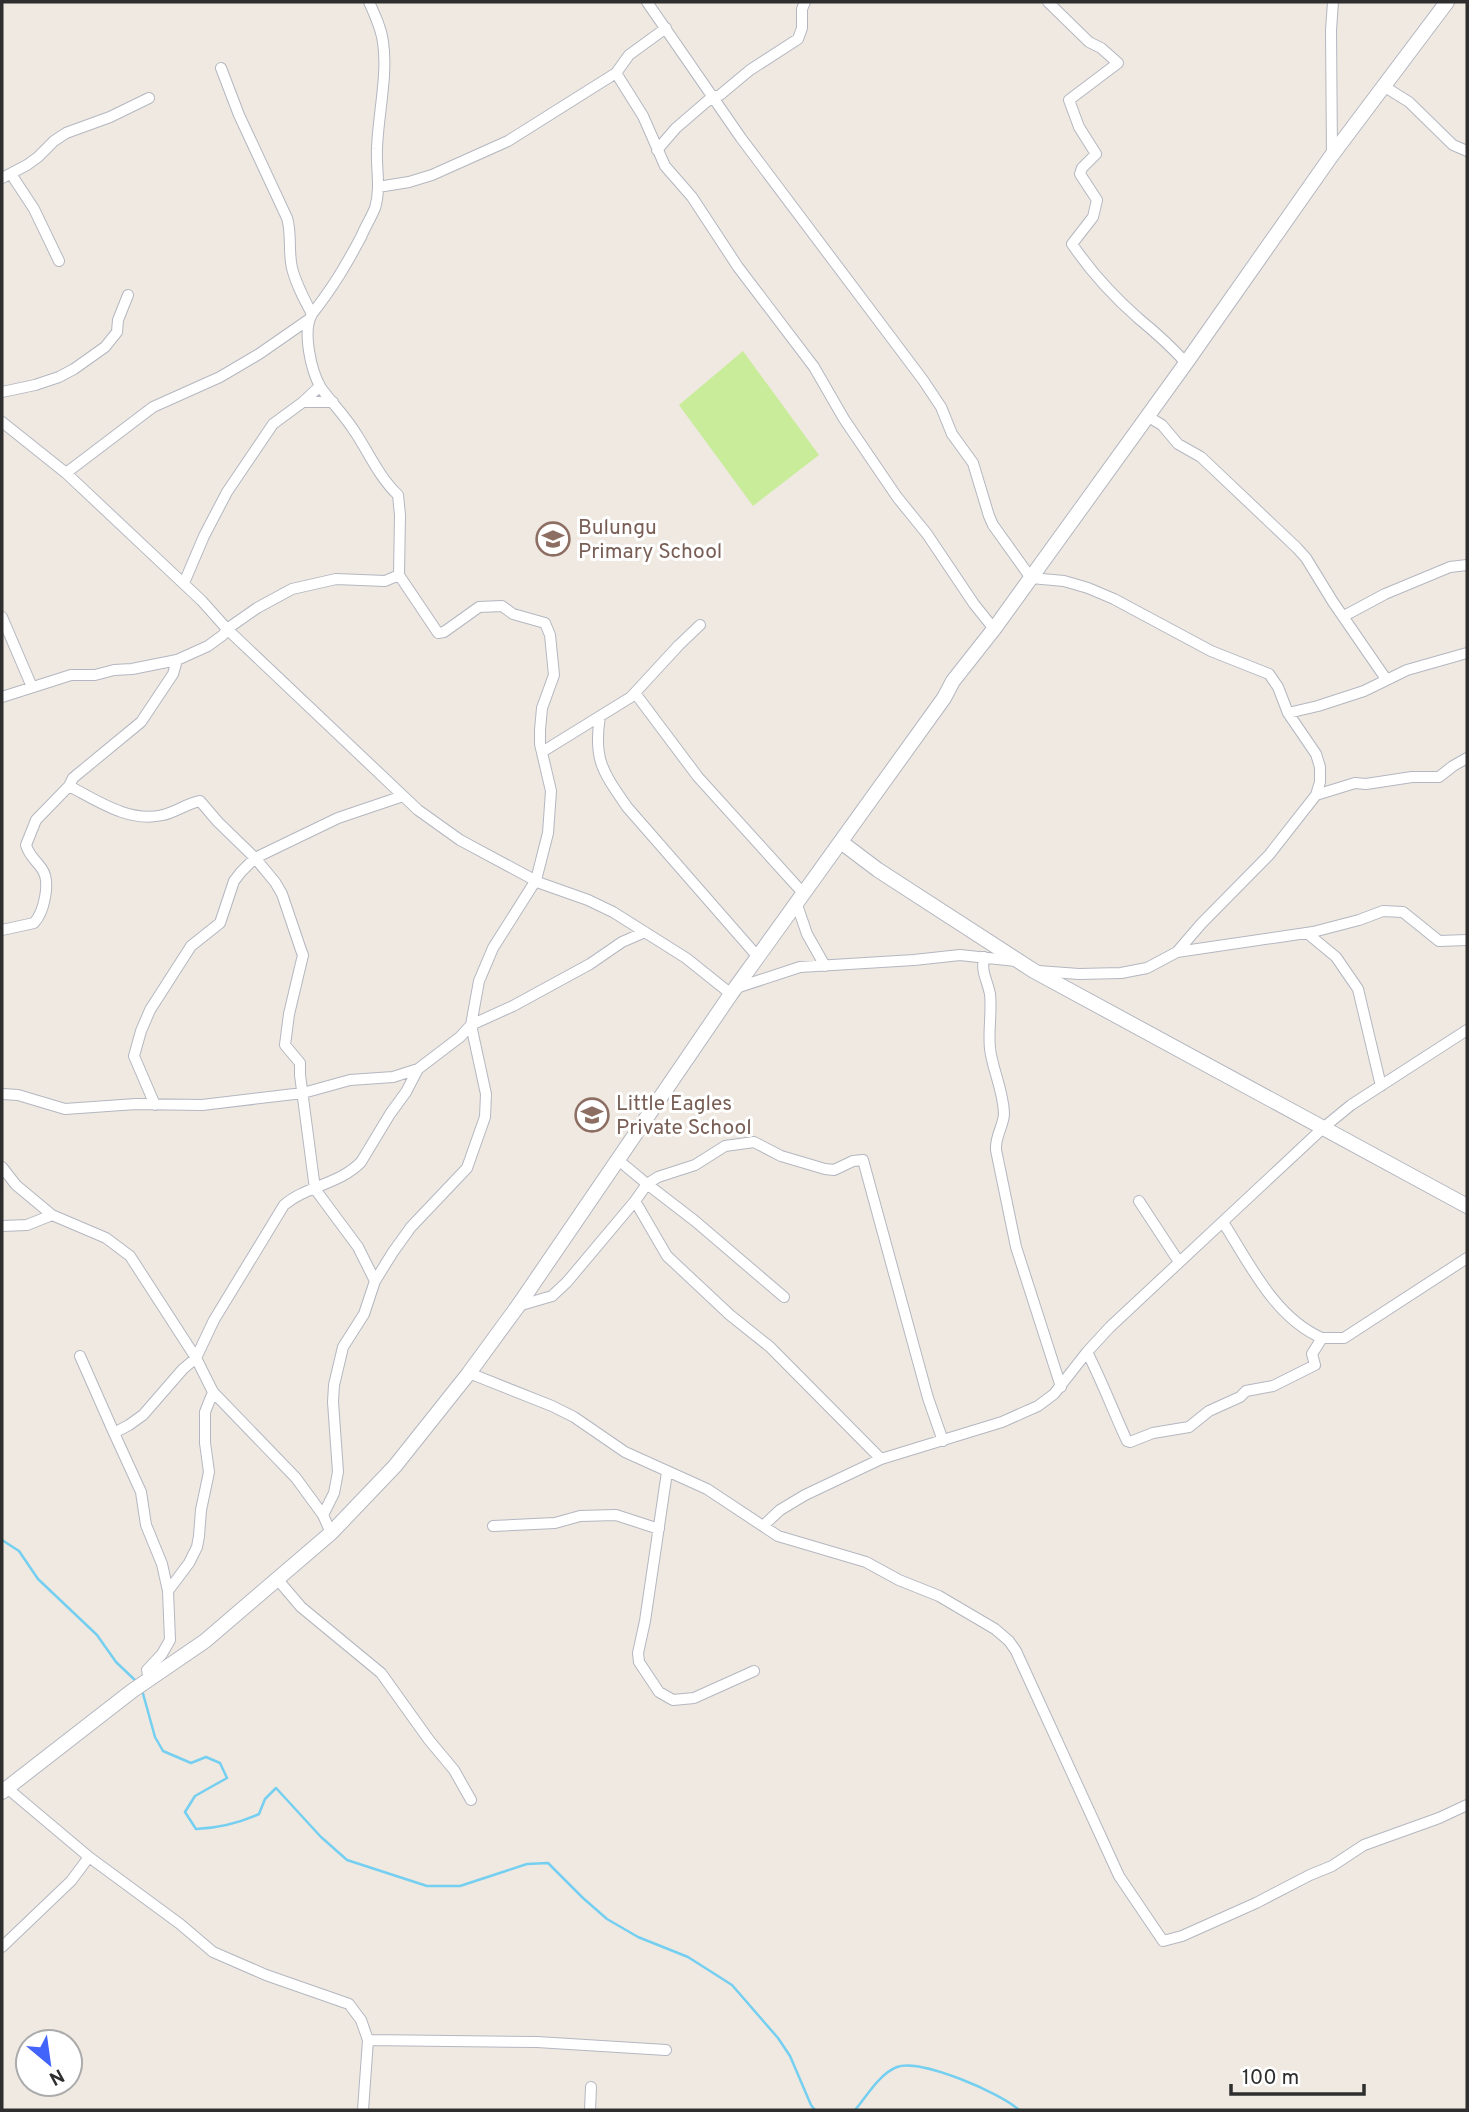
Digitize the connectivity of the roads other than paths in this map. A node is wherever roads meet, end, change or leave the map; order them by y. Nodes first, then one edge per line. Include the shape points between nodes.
1 (369, 2) edge
2 (647, 2) edge
3 (804, 2) edge
4 (1048, 2) edge
5 (1333, 2) edge
6 (1447, 2) edge
7 (666, 28) junction
8 (221, 68) dead end
9 (616, 73) junction
10 (1385, 87) junction
11 (712, 97) junction
12 (149, 98) dead end
13 (657, 150) junction
14 (1467, 151) edge
15 (1332, 155) junction
16 (6, 176) edge
17 (378, 187) junction
18 (59, 261) dead end
19 (128, 295) dead end
20 (310, 317) junction
21 (1186, 363) junction
22 (320, 386) junction
23 (2, 392) edge
24 (303, 401) junction
25 (333, 402) junction
26 (1147, 416) junction
27 (2, 422) edge
28 (66, 473) junction
29 (1467, 565) edge
30 (399, 575) junction
31 (1031, 578) junction
32 (184, 583) junction
33 (1344, 616) junction
34 (2, 617) edge
35 (700, 625) dead end
36 (227, 629) junction
37 (994, 629) junction
38 (1467, 653) edge
39 (177, 660) junction
40 (1387, 679) junction
41 (32, 687) junction
42 (635, 693) junction
43 (2, 697) edge
44 (1289, 713) junction
45 (600, 716) junction
46 (542, 752) junction
47 (1467, 758) edge
48 (69, 786) junction
49 (1316, 795) junction
50 (403, 796) junction
51 (841, 842) junction
52 (255, 858) junction
53 (536, 880) junction
54 (799, 897) junction
55 (2, 930) edge
56 (645, 932) junction
57 (1307, 933) junction
58 (1467, 940) edge
59 (1177, 952) junction
60 (758, 957) junction
61 (984, 957) junction
62 (1019, 962) junction
63 (825, 966) junction
64 (1034, 971) junction
65 (733, 991) junction
66 (471, 1025) junction
67 (1467, 1030) edge
68 (418, 1069) junction
69 (1381, 1086) junction
70 (303, 1093) junction
71 (2, 1094) edge
72 (155, 1105) junction
73 (1323, 1128) junction
74 (617, 1159) junction
75 (2, 1167) edge
76 (647, 1184) junction
77 (315, 1189) junction
78 (635, 1201) junction
79 (1139, 1201) dead end
80 (1467, 1206) edge
81 (52, 1215) junction
82 (1223, 1222) junction
83 (2, 1226) edge
84 (1467, 1258) edge
85 (1179, 1262) junction
86 (375, 1281) junction
87 (784, 1297) dead end
88 (518, 1306) junction
89 (1322, 1338) junction
90 (1087, 1352) junction
91 (80, 1356) dead end
92 (196, 1358) junction
93 (469, 1373) junction
94 (1060, 1387) junction
95 (213, 1392) junction
96 (114, 1433) junction
97 (943, 1441) junction
98 (881, 1459) junction
99 (667, 1472) junction
100 (323, 1515) junction
101 (764, 1525) junction
102 (493, 1526) dead end
103 (659, 1529) junction
104 (331, 1533) junction
105 (278, 1580) junction
106 (168, 1591) junction
107 (754, 1671) dead end
108 (141, 1685) junction
109 (4, 1790) edge
110 (471, 1800) dead end
111 (1467, 1805) edge
112 (89, 1857) junction
113 (2, 1947) edge
114 (369, 2040) junction
115 (666, 2050) dead end
116 (591, 2087) dead end
117 (363, 2110) edge
118 (590, 2110) edge

1 - 17 street via 385,56 377,137
2 - 7 street
3 - 11 street via 798,39
4 - 21 street via 1118,63 1069,100 1096,154 1080,174 1097,200 1093,217 1072,244 1099,280
5 - 15 street
6 - 10 street
7 - 9 street via 629,54
7 - 11 street
8 - 20 street via 285,211 292,267
9 - 13 street via 649,127
9 - 17 street via 508,141 422,179
10 - 14 street via 1409,102 1453,145
10 - 15 street
11 - 13 street
11 - 31 street via 923,380 973,463 993,525
12 - 16 street via 66,133
13 - 37 street
15 - 21 street
16 - 18 street via 34,209
17 - 20 street via 372,214 350,258
19 - 23 street via 117,332 104,347 59,377
20 - 22 street via 308,345
20 - 28 street via 220,377 153,407
21 - 26 street
22 - 24 street
22 - 25 street
24 - 25 street
24 - 32 street via 272,424 226,492
25 - 30 street via 398,495
26 - 31 street
26 - 33 street via 1178,444 1201,457 1297,548
27 - 28 street
28 - 32 street
29 - 33 street via 1450,567
30 - 36 street via 385,581 336,579 292,589
30 - 46 street via 438,633 479,607 502,606 545,623 554,675 542,708
31 - 37 street
31 - 44 street via 1088,588 1211,651 1259,669 1274,679
32 - 36 street
33 - 40 street
34 - 41 street
35 - 42 street
36 - 39 street via 208,646
36 - 50 street
37 - 51 street
38 - 40 street
39 - 41 street via 71,675
39 - 48 street via 173,674 141,722 72,778
40 - 44 street via 1364,691
41 - 43 street
42 - 45 street
42 - 54 street
44 - 49 street via 1316,754 1320,777
45 - 46 street
45 - 60 street via 599,760 627,807
46 - 53 street via 551,800
47 - 49 street via 1439,777 1355,783
48 - 52 street via 122,813 145,817 200,801
48 - 55 street via 36,820 26,845 44,871 41,914 34,923
49 - 59 street via 1269,855
50 - 52 street via 338,818
50 - 53 street via 460,840
51 - 54 street
51 - 62 street
52 - 70 street via 282,894 303,955 285,1045 300,1063
52 - 72 street via 234,881 220,923 191,946 141,1031 134,1056
53 - 56 street via 600,906
53 - 66 street via 484,965
54 - 60 street
54 - 63 street via 807,934
56 - 65 street
56 - 66 street
57 - 58 street via 1389,911 1402,912 1439,941
57 - 59 street
57 - 69 street via 1336,957 1358,989
59 - 64 street via 1147,968 1121,973
60 - 65 street
61 - 62 street
61 - 63 street via 960,954
61 - 94 street via 990,1048 1004,1112 996,1150 1016,1247
62 - 64 street
63 - 65 street via 800,967
64 - 73 street
65 - 74 street
66 - 68 street
66 - 86 street via 486,1094 485,1118 472,1158 411,1227
67 - 69 street
68 - 70 street
68 - 77 street via 355,1168
69 - 73 street
70 - 72 street
70 - 77 street
71 - 72 street via 65,1110
73 - 80 street
73 - 82 street
74 - 76 street
74 - 88 street
75 - 81 street
76 - 78 street
76 - 87 street
76 - 97 street via 695,1165 726,1146 754,1142 825,1170 863,1160
77 - 86 street via 358,1247
77 - 92 street via 284,1205
78 - 88 street via 552,1296
78 - 98 street via 667,1256 770,1347
79 - 85 street
81 - 83 street via 27,1225
81 - 92 street via 106,1238 130,1256
82 - 85 street
82 - 89 street via 1276,1302 1309,1333
84 - 89 street via 1344,1338
85 - 90 street
86 - 100 street via 367,1308 343,1348 334,1385 338,1472
88 - 93 street
89 - 90 street via 1312,1354 1315,1365 1303,1372 1273,1386 1246,1391 1189,1427 1130,1442
90 - 94 street
91 - 96 street
92 - 95 street
92 - 96 street via 143,1415
93 - 99 street via 574,1417 625,1452
93 - 104 street via 395,1466
94 - 97 street via 1028,1411
95 - 100 street via 296,1478
95 - 106 street via 205,1412 209,1472 197,1547
96 - 106 street via 141,1492 146,1525
97 - 98 street
98 - 101 street via 805,1495
99 - 101 street via 707,1489
99 - 103 street
100 - 104 street
101 - 111 street via 778,1536 866,1562 939,1596 1009,1642 1119,1876 1163,1941 1256,1903 1364,1845
102 - 103 street via 617,1515
103 - 107 street via 638,1653 648,1676 659,1692 673,1700 685,1700
104 - 105 street
105 - 108 street via 205,1641
105 - 110 street via 301,1607 381,1673
106 - 108 street via 170,1640
108 - 109 street
109 - 112 street
112 - 113 street via 71,1881
112 - 114 street via 213,1952 349,2004
114 - 115 street via 537,2042
114 - 117 street
116 - 118 street

